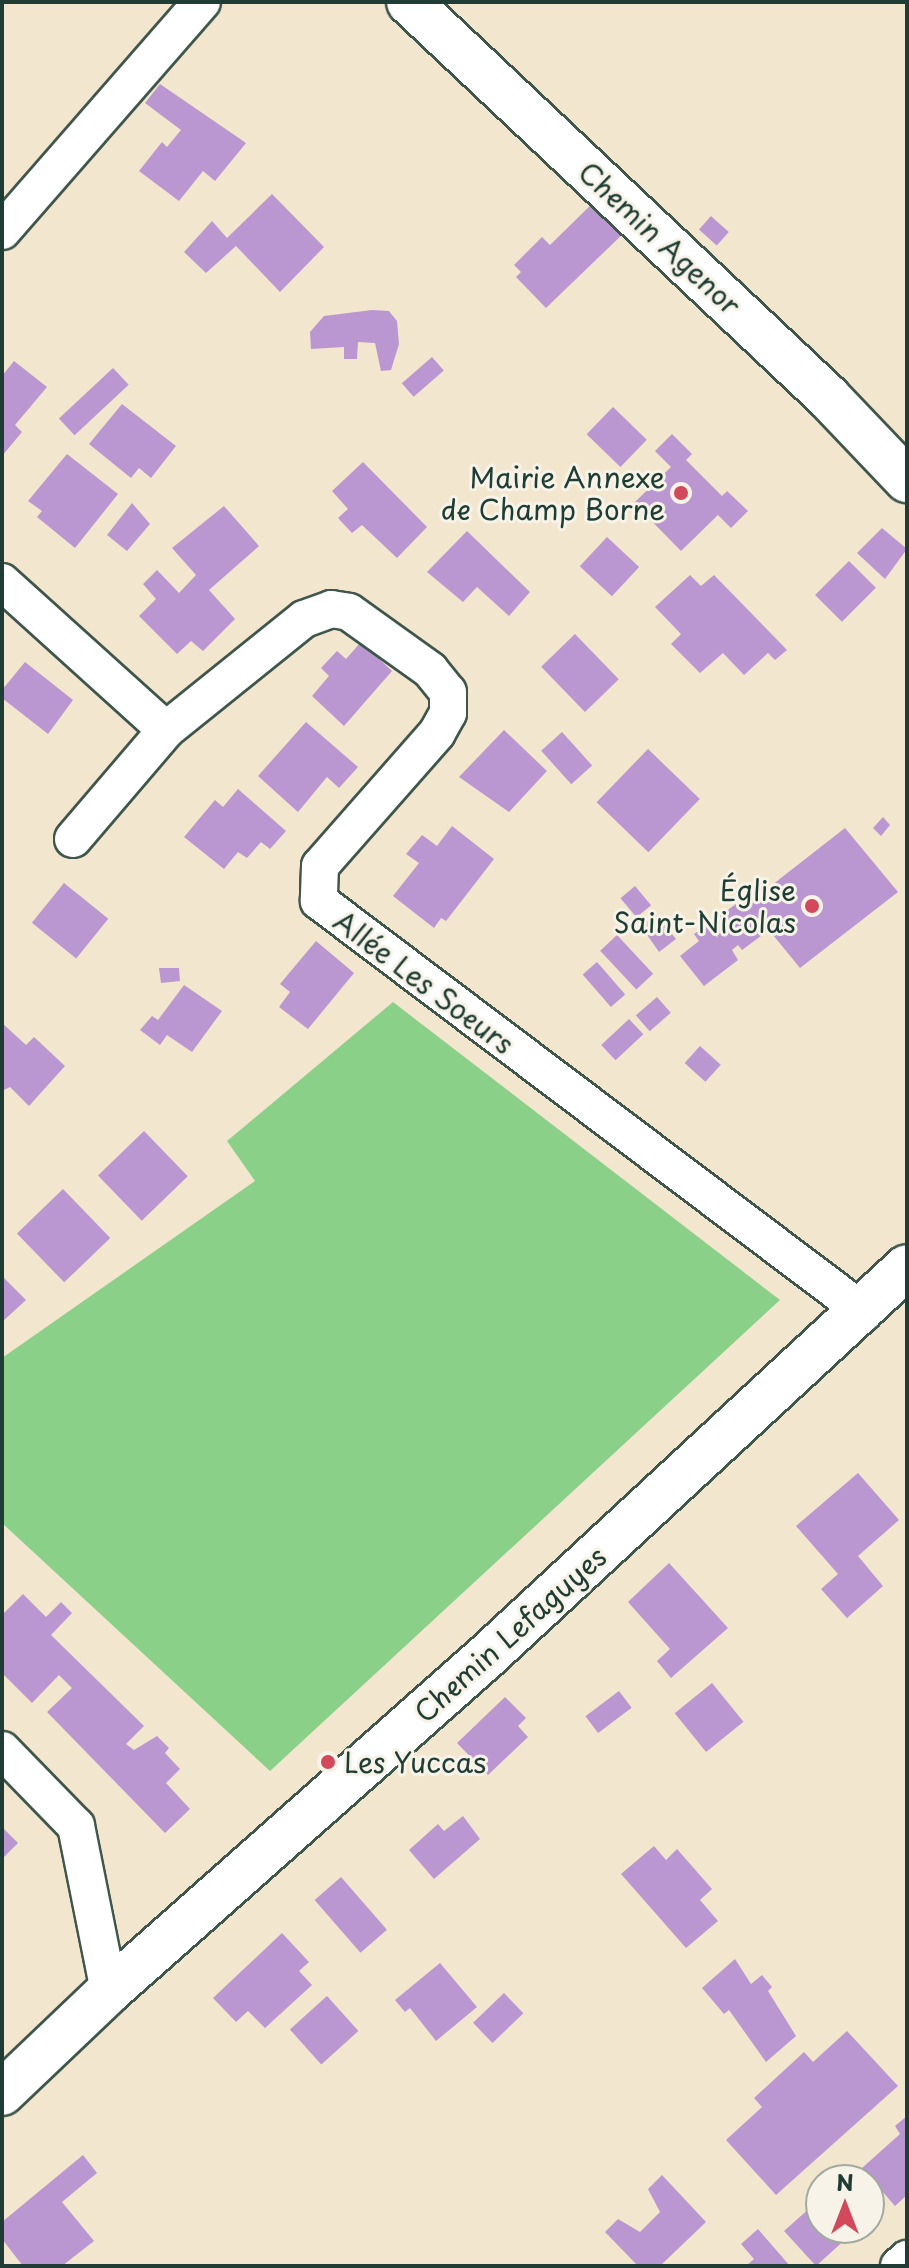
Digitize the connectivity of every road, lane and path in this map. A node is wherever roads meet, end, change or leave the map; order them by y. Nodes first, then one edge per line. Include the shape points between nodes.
1 (202, 2) edge
2 (409, 2) edge
3 (2, 231) edge
4 (907, 480) edge
5 (2, 582) edge
6 (166, 730) junction
7 (73, 839) dead end
8 (907, 1267) edge
9 (864, 1312) junction
10 (2, 1750) edge
11 (109, 1991) junction
12 (2, 2093) edge
13 (907, 2259) edge
14 (899, 2266) edge

1 - 3 street
2 - 4 main road, Chemin Agenor via 813,382
5 - 6 street
6 - 7 street, Allée Les Soeurs
6 - 9 street, Allée Les Soeurs via 304,619 331,609 349,612 430,670 448,692 448,713 437,733 320,866 319,901
8 - 9 main road, Chemin Lefaguyes
9 - 11 main road, Chemin Lefaguyes
10 - 11 street via 76,1826
11 - 12 main road, Chemin Lefaguyes
13 - 14 street

